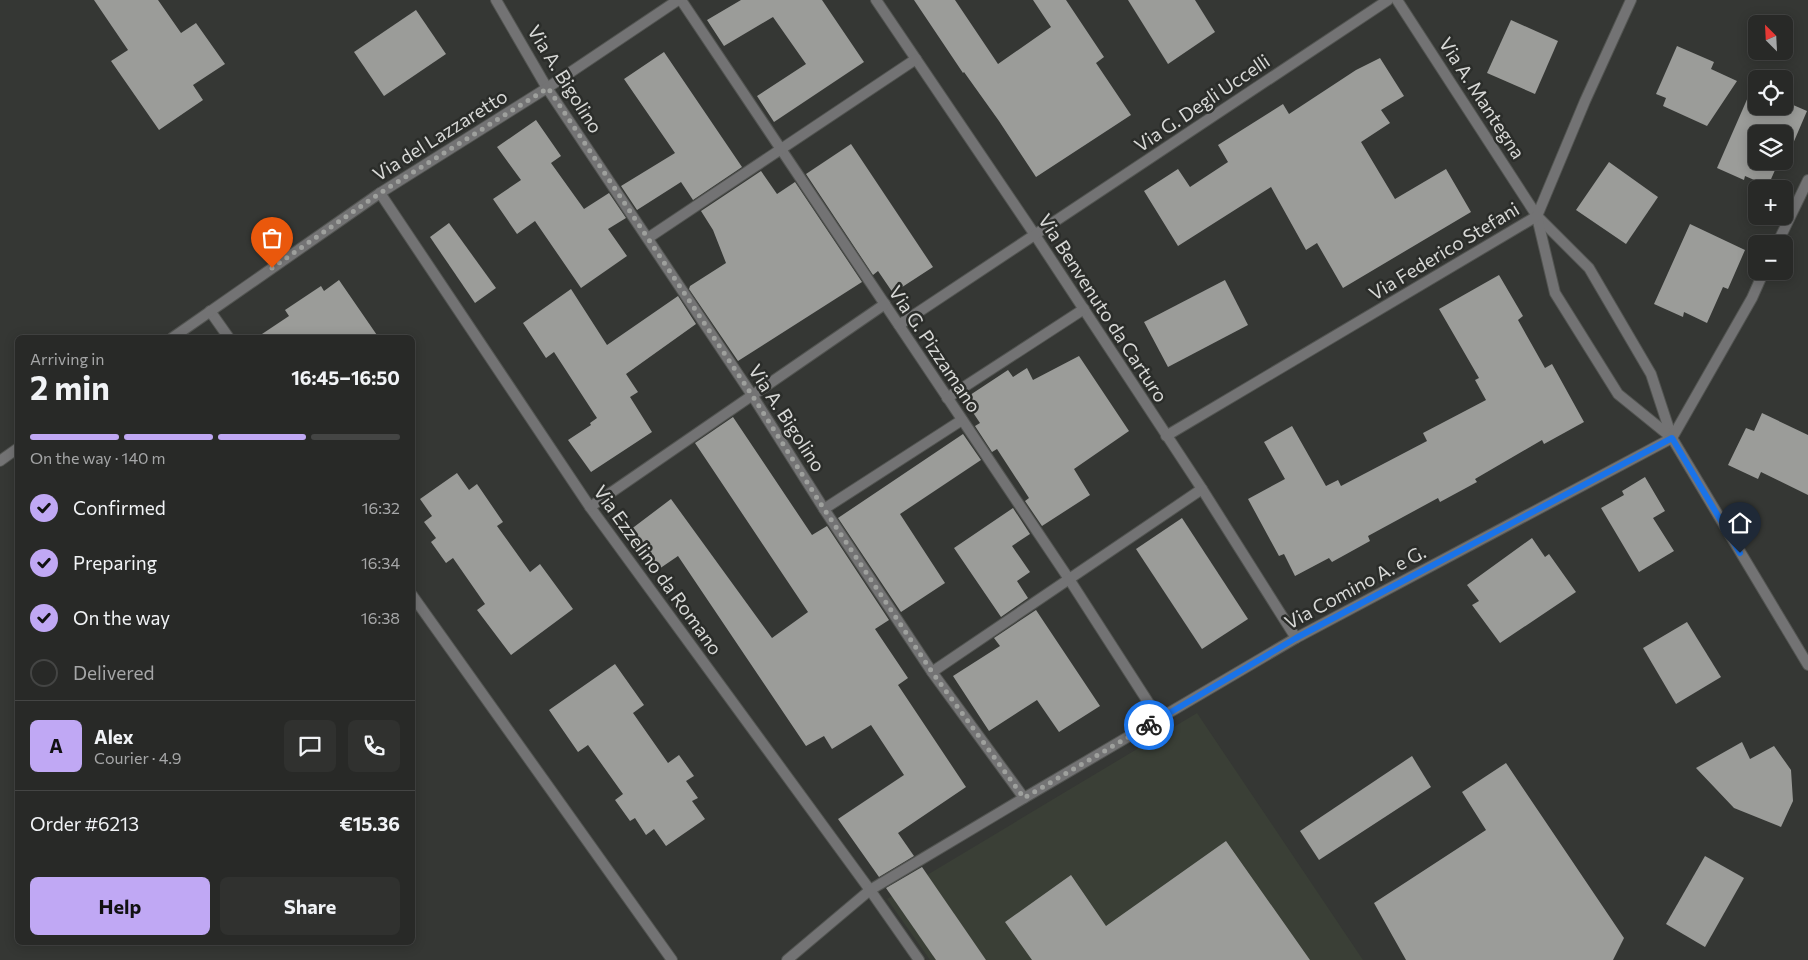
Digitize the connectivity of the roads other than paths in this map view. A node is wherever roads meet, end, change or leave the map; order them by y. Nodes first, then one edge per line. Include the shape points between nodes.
1 (496, 0) edge
2 (680, 0) edge
3 (876, 0) edge
4 (1388, 0) edge
5 (1397, 0) edge
6 (1631, 0) edge
7 (916, 59) junction
8 (548, 88) junction
9 (780, 149) junction
10 (1808, 180) edge
11 (380, 193) junction
12 (1537, 216) junction
13 (1035, 235) junction
14 (1782, 235) edge
15 (648, 238) junction
16 (1760, 280) edge
17 (885, 304) junction
18 (1084, 309) junction
19 (210, 310) junction
20 (899, 325) junction
21 (176, 335) edge
22 (227, 335) edge
23 (752, 395) junction
24 (947, 398) junction
25 (962, 420) junction
26 (1166, 436) junction
27 (1672, 438) junction
28 (15, 450) edge
29 (0, 461) edge
30 (1202, 489) junction
31 (590, 507) junction
32 (824, 509) junction
33 (1069, 579) junction
34 (415, 599) edge
35 (1296, 638) junction
36 (1808, 665) edge
37 (932, 672) junction
38 (1159, 719) junction
39 (1024, 798) junction
40 (870, 890) junction
41 (672, 960) edge
42 (787, 960) edge
43 (919, 960) edge

1 - 8 street, Via A. Bigolino
2 - 8 street, Via del Lazzaretto
2 - 9 street, Via G. Pizzamano
3 - 7 street, Via Benvenuto da Carturo
4 - 13 street, Via G. Degli Uccelli
5 - 12 street, Via A. Mantegna
6 - 12 street, Via Federico Stefani
7 - 9 street
7 - 13 street, Via Benvenuto da Carturo
8 - 11 street, Via del Lazzaretto
8 - 15 street, Via A. Bigolino
9 - 15 street
9 - 17 street, Via G. Pizzamano
10 - 14 street
11 - 19 street, Via del Lazzaretto
11 - 31 street, Via Ezzelino da Romano
12 - 26 street, Via Federico Stefani
12 - 27 street, Via A. Mantegna via 1589,268 1651,374
12 - 27 street, Via A. Mantegna via 1555,293 1618,394
13 - 18 street, Via Benvenuto da Carturo
13 - 20 street, Via G. Degli Uccelli
15 - 23 street, Via A. Bigolino
16 - 27 street
17 - 20 street, Via G. Pizzamano
17 - 23 street
18 - 24 street
18 - 26 street, Via Benvenuto da Carturo
19 - 21 street, Via del Lazzaretto
19 - 22 street
20 - 24 street, Via G. Pizzamano
23 - 31 street
23 - 32 street, Via A. Bigolino
24 - 25 street, Via G. Pizzamano
25 - 32 street
25 - 33 street, Via G. Pizzamano
26 - 30 street, Via Benvenuto da Carturo
27 - 35 street, Via Comino A. e G.
27 - 36 street, Via A. Mantegna
28 - 29 street
30 - 33 street
30 - 35 street, Via Benvenuto da Carturo
31 - 40 street, Via Ezzelino da Romano
32 - 37 street, Via A. Bigolino
33 - 37 street
33 - 38 street, Via G. Pizzamano
34 - 41 street
35 - 38 street, Via Comino A. e G.
37 - 39 street, Via A. Bigolino
38 - 39 street, Via Comino A. e G.
39 - 40 street, Via Comino A. e G.
40 - 42 street, Via Comino A. e G.
40 - 43 street, Via Ezzelino da Romano

